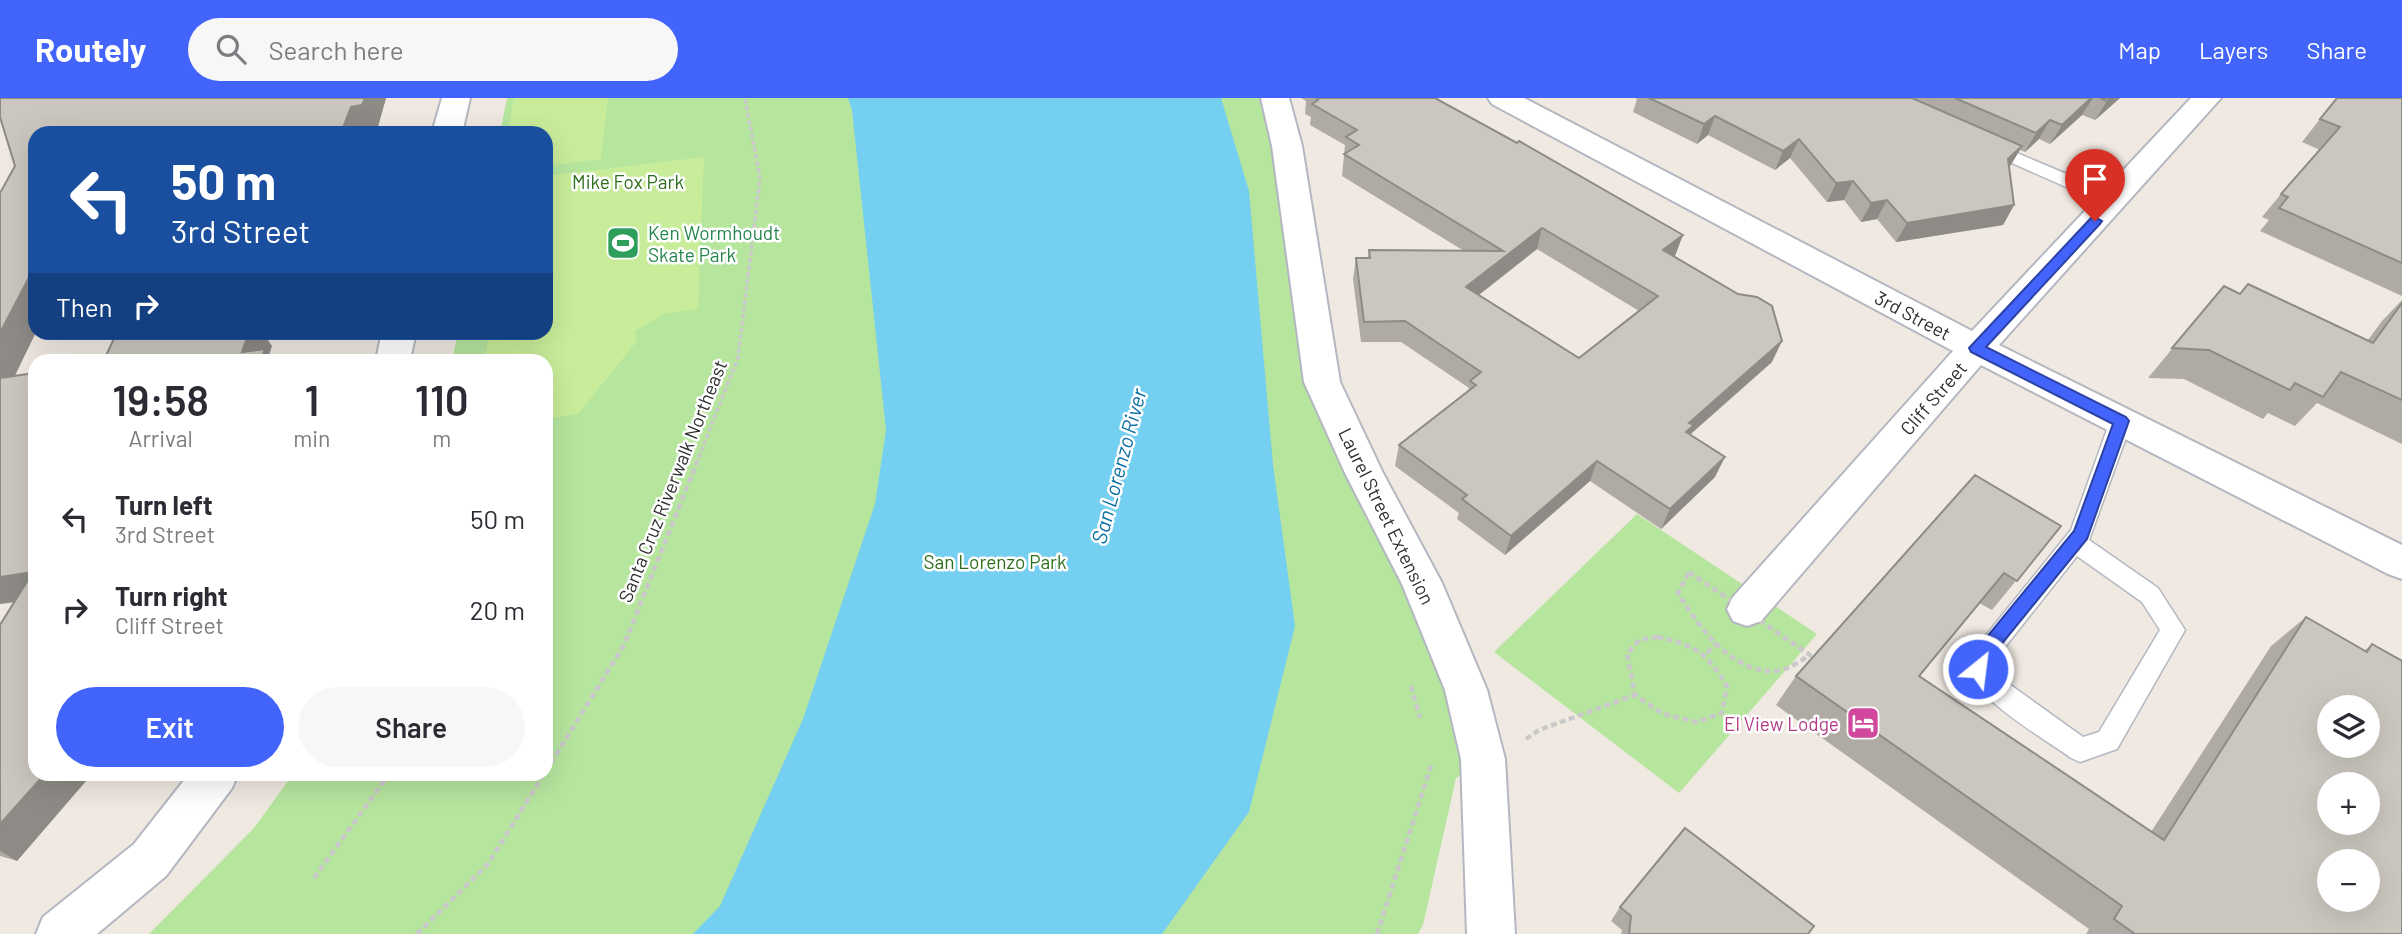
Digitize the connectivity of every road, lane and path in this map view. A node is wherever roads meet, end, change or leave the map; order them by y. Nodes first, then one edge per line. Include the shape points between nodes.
1 (456, 98) edge
2 (745, 98) edge
3 (1275, 98) edge
4 (1502, 98) edge
5 (2207, 98) edge
6 (449, 126) edge
7 (1966, 136) edge
8 (2114, 201) junction
9 (1976, 348) junction
10 (2121, 421) junction
11 (2075, 542) junction
12 (2402, 563) edge
13 (1747, 609) dead end
14 (1717, 643) dead end
15 (1707, 653) junction
16 (1635, 695) junction
17 (1538, 730) dead end
18 (553, 759) edge
19 (211, 781) edge
20 (384, 781) edge
21 (539, 781) edge
22 (314, 878) dead end
23 (60, 934) edge
24 (417, 934) edge
25 (1491, 934) edge

1 - 6 street
2 - 18 path, Santa Cruz Riverwalk Northeast via 761,178 738,358 624,645
3 - 25 street, Laurel Street Extension via 1287,146 1322,382 1422,583 1466,690 1483,759
4 - 9 street, 3rd Street
5 - 8 street, Cliff Street
7 - 8 lane
8 - 9 street, Cliff Street
9 - 10 street, 3rd Street
9 - 13 street, Cliff Street
10 - 11 lane
10 - 12 street, 3rd Street
11 - 11 lane via 1978,660 1978,669 1989,684 2080,750 2108,741 2173,630 2150,595
14 - 15 path
15 - 16 path via 1670,639 1639,640 1626,654
15 - 16 path via 1727,686 1722,713 1697,722 1663,714
16 - 17 path
19 - 23 street via 150,860
20 - 22 path
21 - 24 path, Santa Cruz Riverwalk Northeast via 488,864

